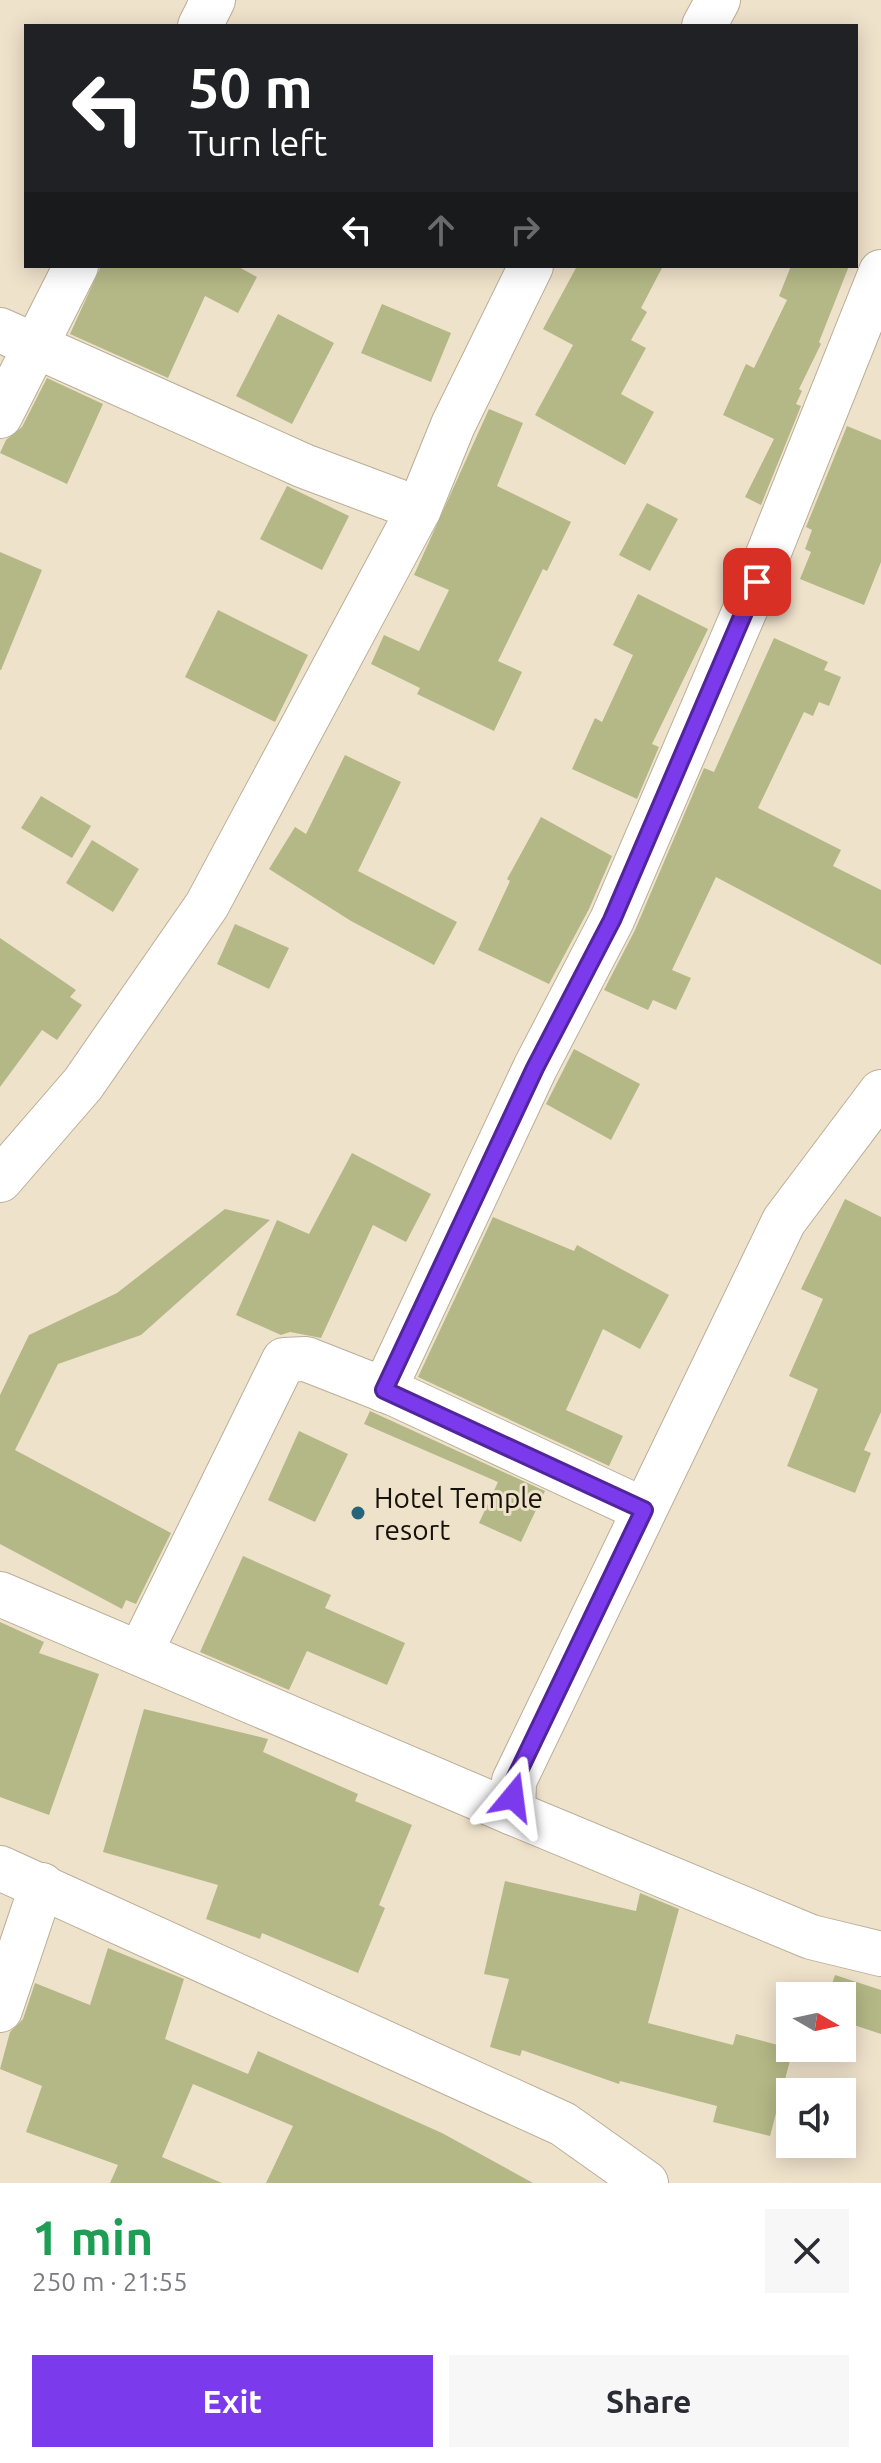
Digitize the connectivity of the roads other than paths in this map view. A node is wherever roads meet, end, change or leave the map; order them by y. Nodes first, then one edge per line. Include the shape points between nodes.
1 (213, 0) edge
2 (718, 0) edge
3 (201, 24) edge
4 (705, 24) edge
5 (74, 268) edge
6 (530, 268) edge
7 (881, 272) edge
8 (18, 337) edge
9 (0, 416) edge
10 (419, 509) junction
11 (881, 1092) edge
12 (0, 1180) edge
13 (384, 1390) junction
14 (644, 1510) junction
15 (0, 1594) edge
16 (140, 1653) junction
17 (513, 1813) junction
18 (0, 1868) edge
19 (42, 1885) junction
20 (881, 1954) edge
21 (0, 2010) edge
22 (646, 2183) edge

1 - 3 street
2 - 4 street
5 - 8 street
6 - 10 street via 453,425
7 - 13 street via 757,582 612,920 535,1068
8 - 9 street
8 - 10 street via 304,466
10 - 12 street via 207,905 83,1084
11 - 14 street via 784,1221
13 - 14 street
13 - 16 street via 306,1359 284,1360
14 - 17 street via 514,1781
15 - 16 street
16 - 17 street
17 - 20 street via 811,1937
18 - 19 street
19 - 21 street
19 - 22 street via 563,2124

